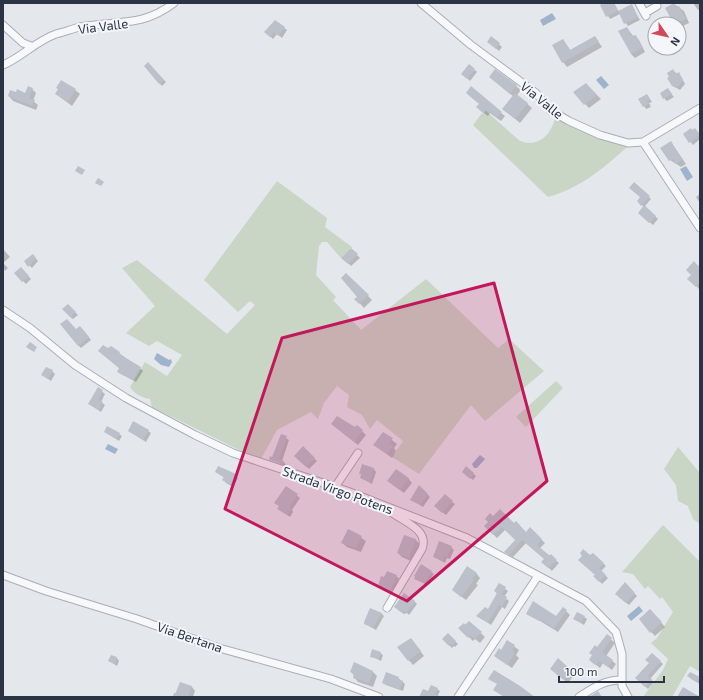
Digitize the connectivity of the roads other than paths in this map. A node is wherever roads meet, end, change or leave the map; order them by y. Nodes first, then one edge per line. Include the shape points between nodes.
1 (174, 3) edge
2 (421, 3) edge
3 (640, 3) edge
4 (658, 6) dead end
5 (3, 25) edge
6 (31, 46) junction
7 (3, 65) edge
8 (700, 108) edge
9 (643, 142) junction
10 (699, 224) edge
11 (3, 310) edge
12 (358, 453) dead end
13 (335, 487) junction
14 (384, 506) junction
15 (3, 575) edge
16 (538, 576) junction
17 (387, 608) dead end
18 (621, 680) junction
19 (379, 697) edge
20 (458, 697) edge
21 (579, 697) edge
22 (628, 697) edge

1 - 6 street, Via Valle via 148,18 128,23 80,27
2 - 9 street, Via Valle via 470,45 536,93 550,110 600,135 628,143
3 - 4 street via 645,14
5 - 6 street via 23,43
6 - 7 street, Via Valle
8 - 9 street
9 - 10 street
11 - 13 street, Strada Virgo Potens via 30,328 75,365 156,415 233,453
12 - 13 street
13 - 14 street, Strada Virgo Potens
14 - 16 street, Strada Virgo Potens via 478,542
14 - 17 street via 416,529 424,539 422,550
15 - 19 street, Via Bertana via 219,648 338,682
16 - 18 street, Strada Virgo Potens via 586,601 616,632 622,654
16 - 20 street
18 - 21 street via 609,680 594,686
18 - 22 street, Strada Virgo Potens

